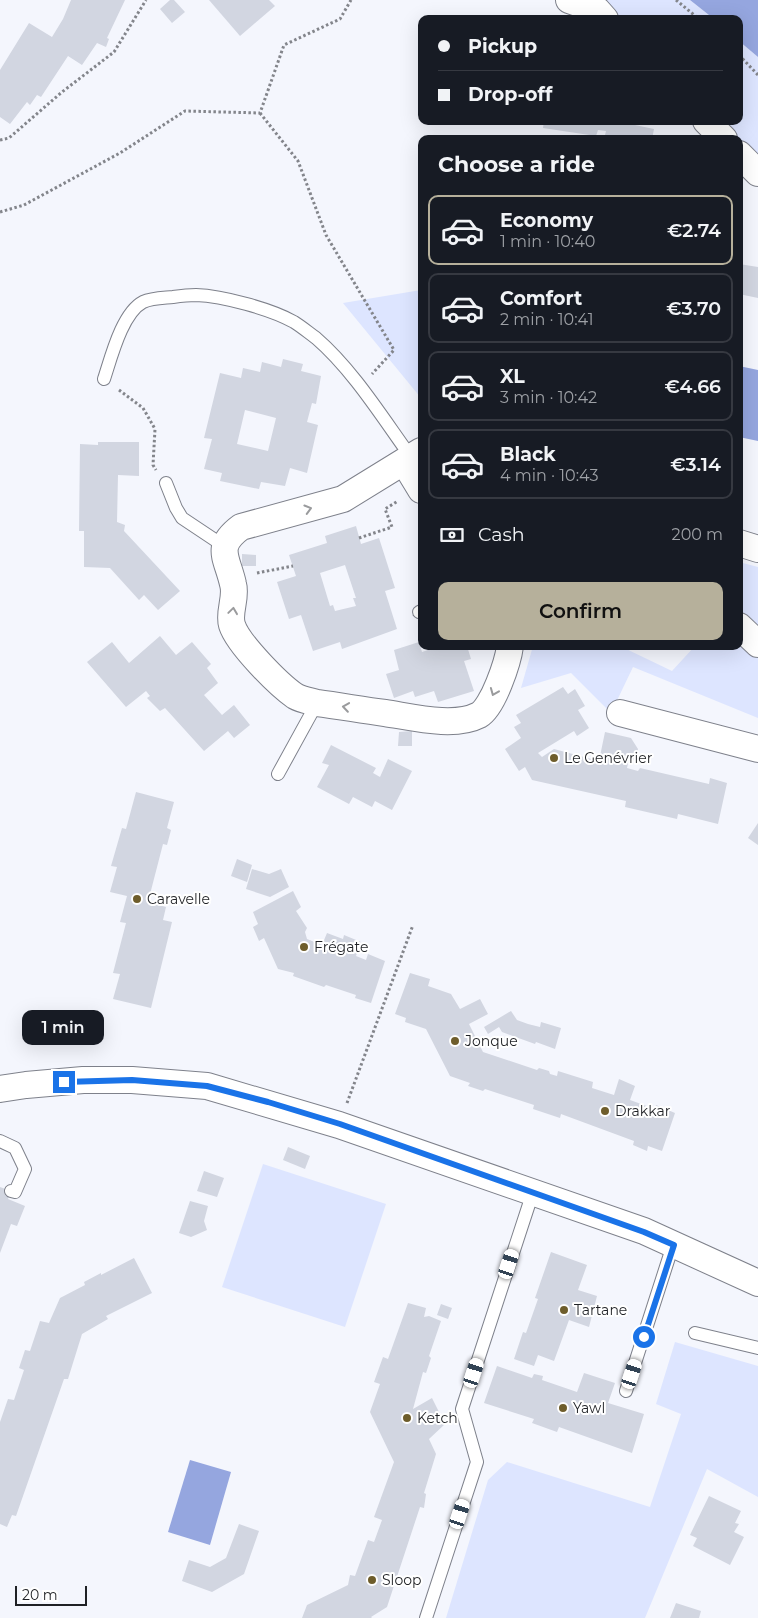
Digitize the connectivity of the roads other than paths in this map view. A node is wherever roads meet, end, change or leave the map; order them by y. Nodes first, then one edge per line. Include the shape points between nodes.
1 (569, 0) edge
2 (601, 15) edge
3 (710, 125) edge
4 (720, 135) edge
5 (743, 158) edge
6 (758, 173) edge
7 (104, 379) road end
8 (411, 457) edge
9 (418, 479) edge
10 (166, 483) road end
11 (743, 544) edge
12 (224, 546) junction
13 (758, 549) edge
14 (743, 630) edge
15 (758, 644) edge
16 (509, 650) edge
17 (317, 703) junction
18 (620, 713) dead end
19 (758, 749) edge
20 (278, 774) dead end
21 (0, 1090) edge
22 (0, 1141) edge
23 (11, 1191) dead end
24 (533, 1192) junction
25 (674, 1245) junction
26 (758, 1283) edge
27 (695, 1333) dead end
28 (758, 1348) edge
29 (626, 1392) dead end
30 (426, 1618) edge

1 - 2 street via 597,10
3 - 4 street
5 - 6 street
7 - 8 lane via 122,329 143,302 196,295 226,300 295,322 316,338 361,390
8 - 9 street
12 -> 8 street via 229,536 241,527 343,499
10 - 12 lane via 182,518
11 - 13 street
17 -> 12 street via 295,696 280,684 242,642 232,624 235,596
14 - 15 street
16 -> 17 street via 490,702 485,710 469,719 434,720
17 - 20 lane
18 - 19 street
21 - 24 street via 83,1080 207,1086 340,1124
22 - 23 lane via 15,1148 25,1169 15,1192
24 - 25 street
24 - 30 lane via 462,1409 477,1462
25 - 26 street
25 - 29 lane
27 - 28 lane

